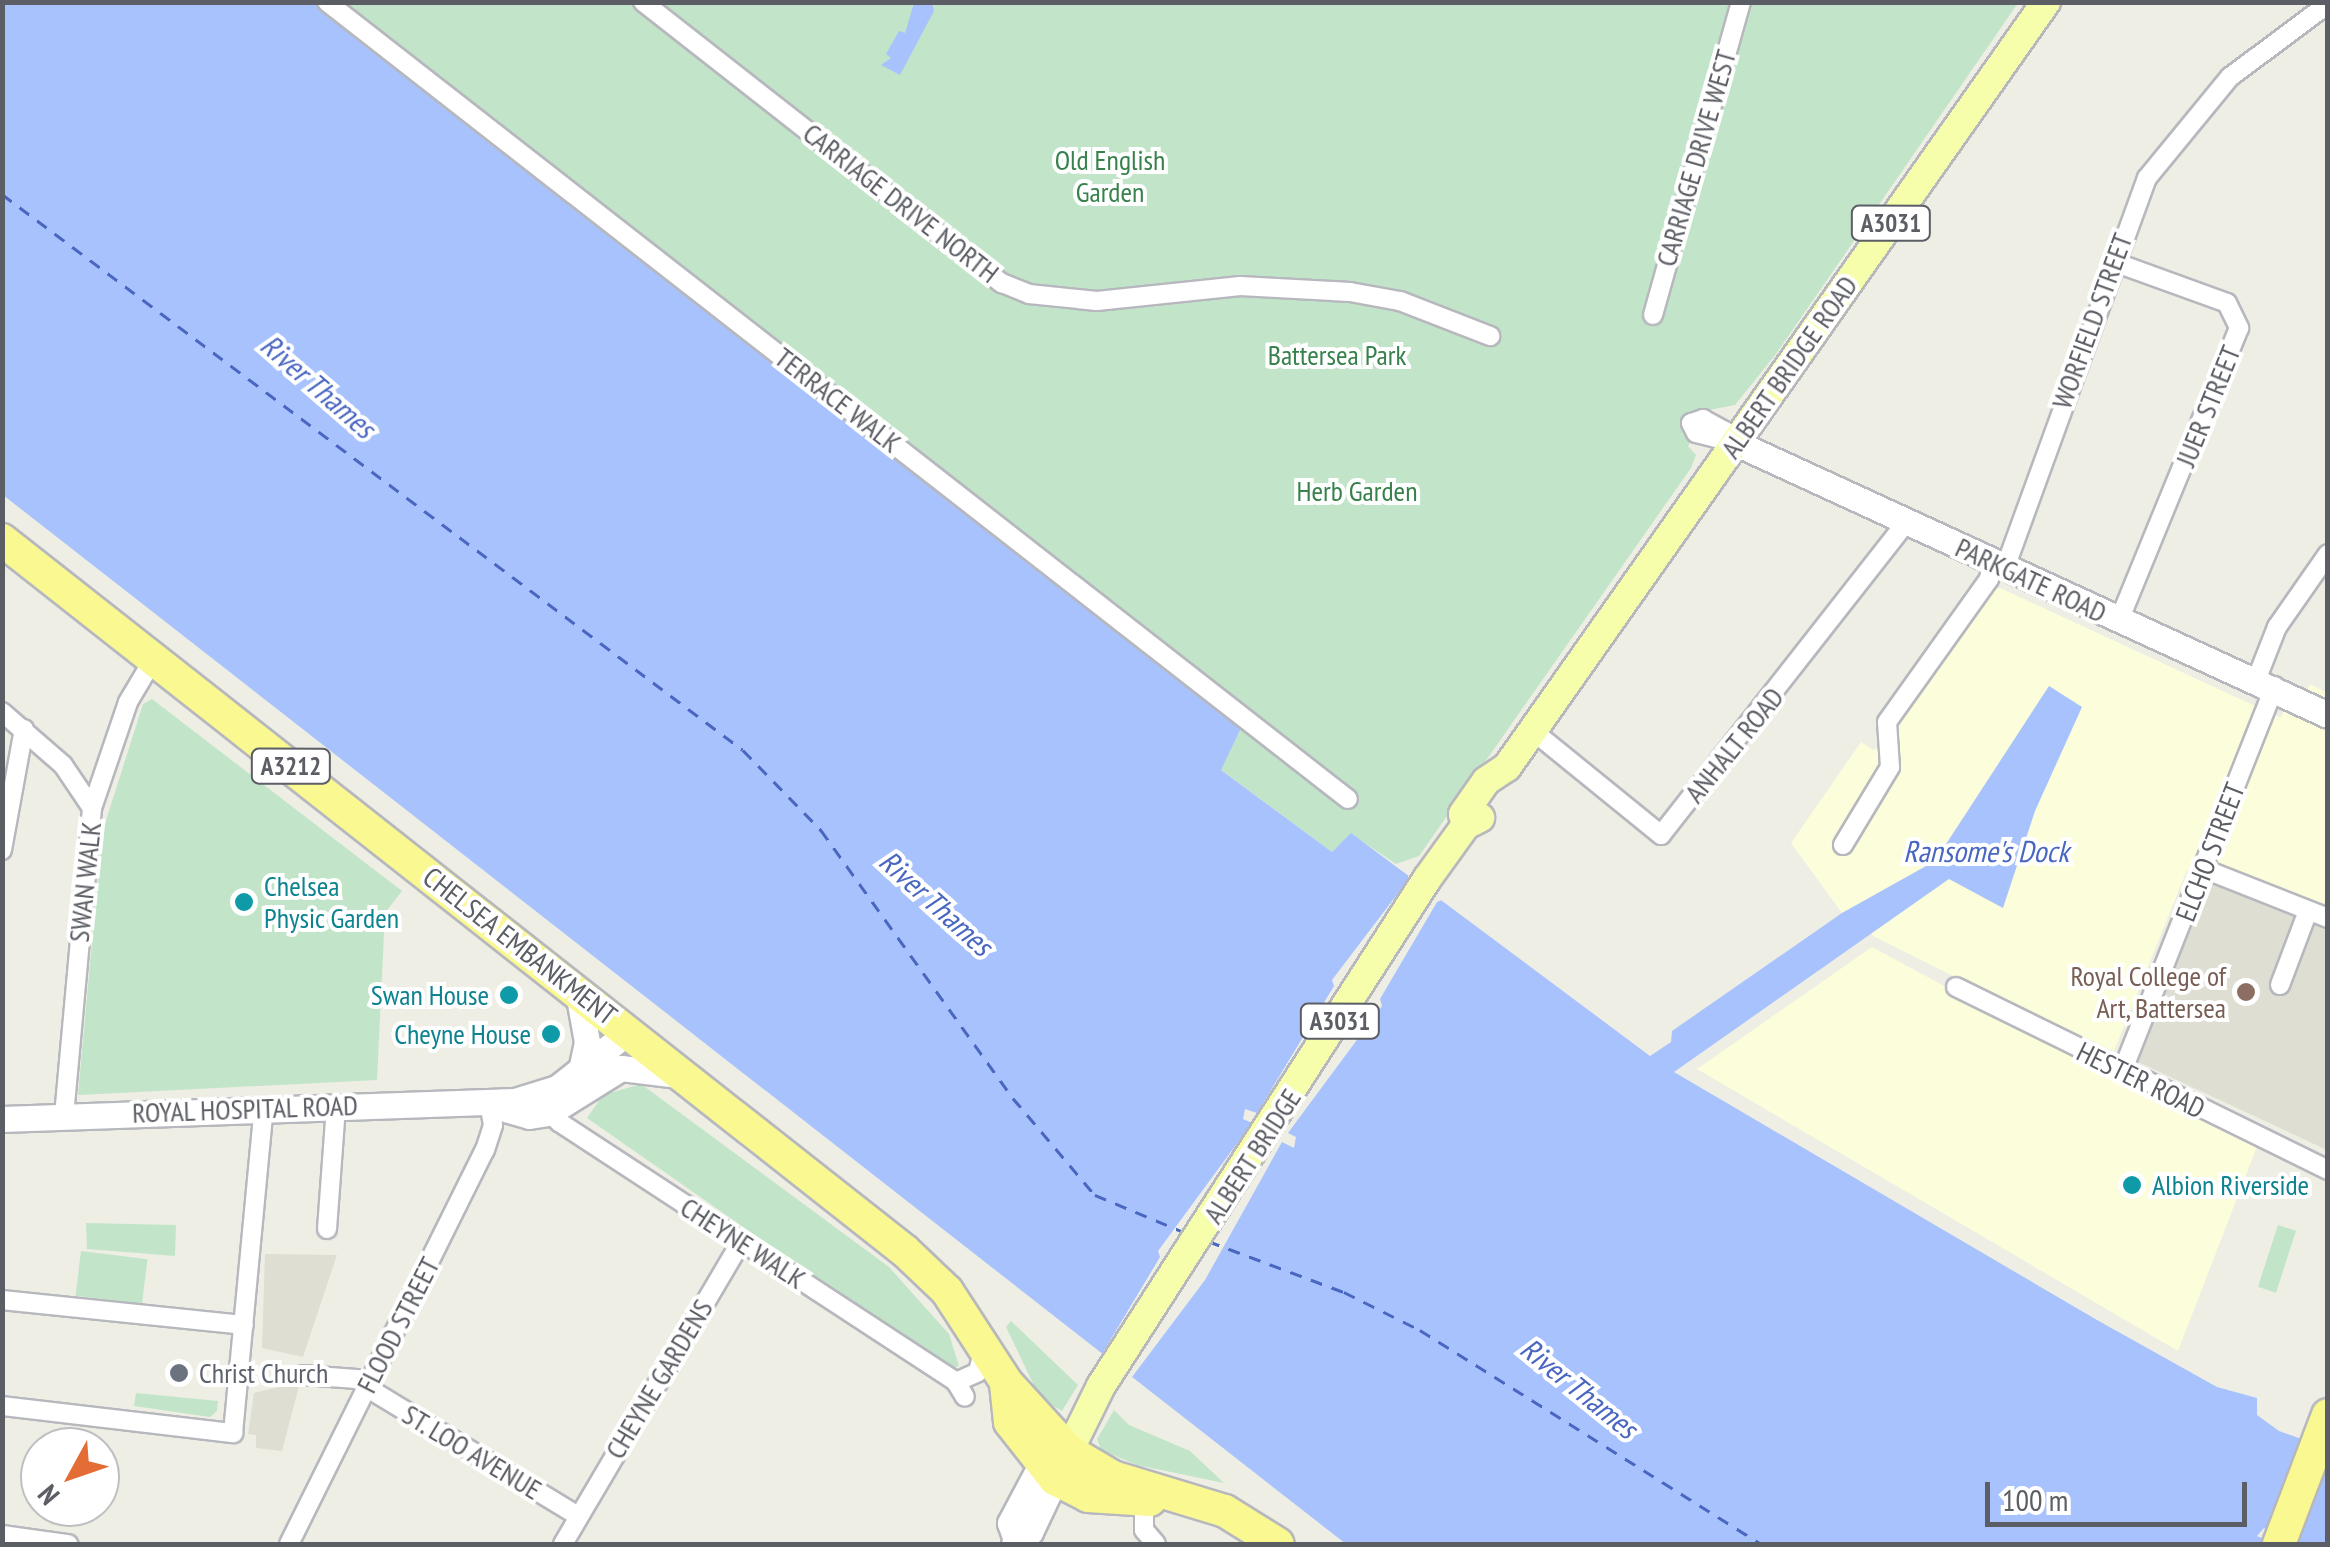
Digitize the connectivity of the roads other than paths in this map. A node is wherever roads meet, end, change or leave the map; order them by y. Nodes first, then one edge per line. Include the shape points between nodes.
1 (327, 2) edge
2 (643, 2) edge
3 (1741, 2) edge
4 (2046, 2) edge
5 (2328, 4) edge
6 (2114, 262) junction
7 (1653, 314) dead end
8 (1490, 336) dead end
9 (1736, 443) junction
10 (1906, 523) junction
11 (2, 540) edge
12 (2328, 554) edge
13 (1999, 565) junction
14 (2119, 621) junction
15 (154, 660) junction
16 (2266, 682) junction
17 (2, 712) edge
18 (2328, 716) edge
19 (24, 728) junction
20 (1533, 732) junction
21 (1348, 800) dead end
22 (92, 808) junction
23 (1843, 845) dead end
24 (2, 850) edge
25 (2204, 869) junction
26 (2308, 911) junction
27 (2328, 918) edge
28 (2280, 985) dead end
29 (1956, 987) dead end
30 (578, 992) junction
31 (628, 1032) junction
32 (581, 1071) junction
33 (2122, 1072) junction
34 (686, 1078) junction
35 (488, 1103) junction
36 (545, 1104) junction
37 (336, 1106) junction
38 (264, 1107) junction
39 (64, 1116) junction
40 (2, 1118) edge
41 (2328, 1170) edge
42 (327, 1229) dead end
43 (742, 1242) junction
44 (2, 1300) edge
45 (244, 1324) junction
46 (984, 1343) junction
47 (303, 1375) dead end
48 (368, 1384) junction
49 (2, 1406) edge
50 (2327, 1418) edge
51 (1054, 1458) junction
52 (1159, 1500) junction
53 (578, 1516) junction
54 (2, 1535) edge
55 (1015, 1542) edge
56 (68, 1544) edge
57 (289, 1544) edge
58 (563, 1544) edge
59 (1156, 1544) edge
60 (1278, 1544) edge
61 (2279, 1544) edge

1 - 21 street, TERRACE WALK
2 - 8 street, CARRIAGE DRIVE NORTH via 1002,283 1028,294 1097,302 1240,286 1350,292 1400,301
3 - 7 street, CARRIAGE DRIVE WEST
4 - 9 main road, ALBERT BRIDGE ROAD / A3031
5 - 6 street, WORFIELD STREET via 2263,47 2215,94 2147,178
6 - 13 street, WORFIELD STREET
6 - 14 street, JUER STREET via 2227,303 2239,328
9 - 10 main road, PARKGATE ROAD
9 - 20 main road, ALBERT BRIDGE ROAD / A3031
10 - 13 main road, PARKGATE ROAD
10 - 20 street, ANHALT ROAD via 1662,835
11 - 15 highway, CHELSEA EMBANKMENT / A3212
12 - 16 street, ELCHO STREET via 2277,627
13 - 14 main road, PARKGATE ROAD
13 - 23 street, WORFIELD STREET via 1886,722 1890,766
14 - 16 main road, PARKGATE ROAD
15 - 22 street, SWAN WALK via 128,702
15 - 30 highway, CHELSEA EMBANKMENT / A3212
16 - 18 main road, PARKGATE ROAD
16 - 25 street, ELCHO STREET
17 - 19 street
19 - 22 street via 72,775
19 - 24 street
20 - 51 main road, ALBERT BRIDGE / A3031 via 1463,814 1466,825
22 - 39 street, SWAN WALK
25 - 26 street
25 - 33 street, ELCHO STREET
26 - 27 street
26 - 28 street
29 - 33 street, HESTER ROAD
30 - 31 highway, CHELSEA EMBANKMENT / A3212
30 - 32 main road via 587,1042
31 - 32 main road, ROYAL HOSPITAL ROAD
31 - 34 highway, CHELSEA EMBANKMENT / A3212
32 - 36 main road, ROYAL HOSPITAL ROAD
33 - 41 street, HESTER ROAD
34 - 36 main road, ROYAL HOSPITAL ROAD via 644,1066 621,1068
34 - 46 highway, CHELSEA EMBANKMENT / A3212 via 905,1251 947,1291
35 - 36 main road, ROYAL HOSPITAL ROAD
35 - 37 main road, ROYAL HOSPITAL ROAD
35 - 48 street, FLOOD STREET via 491,1136
36 - 43 street, CHEYNE WALK
37 - 38 main road, ROYAL HOSPITAL ROAD
37 - 42 street
38 - 39 main road, ROYAL HOSPITAL ROAD
38 - 45 street
39 - 40 main road, ROYAL HOSPITAL ROAD
43 - 46 street, CHEYNE WALK via 960,1389 978,1372
43 - 53 street, CHEYNE GARDENS
44 - 45 street
45 - 49 street via 233,1432
46 - 51 highway, CHELSEA EMBANKMENT / A3212
47 - 48 street
48 - 53 street, ST. LOO AVENUE
48 - 57 street, FLOOD STREET
50 - 61 highway
51 - 52 highway, CHELSEA EMBANKMENT / A3212 via 1113,1476
51 - 55 main road via 1030,1532
52 - 59 street via 1144,1530
52 - 60 highway, CHELSEA EMBANKMENT / A3212 via 1225,1512
53 - 58 street, CHEYNE GARDENS
54 - 56 street

